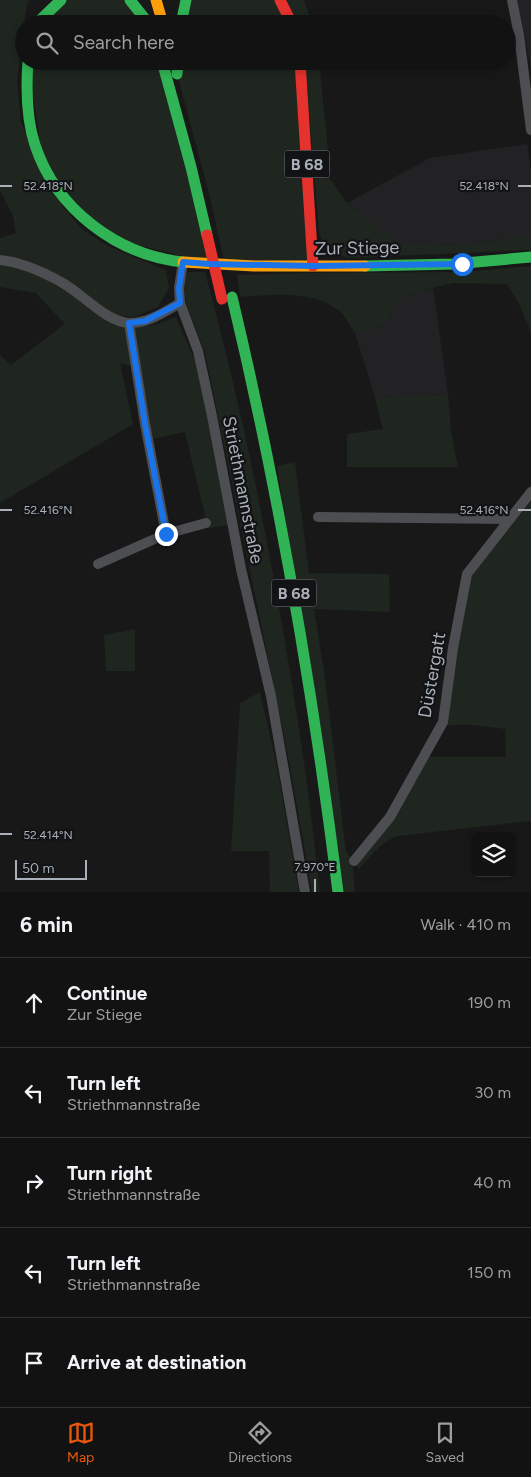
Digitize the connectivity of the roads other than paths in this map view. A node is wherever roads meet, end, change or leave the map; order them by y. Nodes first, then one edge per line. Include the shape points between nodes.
1 (45, 0) edge
2 (61, 0) edge
3 (130, 0) edge
4 (145, 0) edge
5 (156, 0) edge
6 (186, 0) edge
7 (280, 0) edge
8 (512, 0) edge
9 (40, 15) edge
10 (44, 15) edge
11 (142, 15) edge
12 (148, 15) edge
13 (160, 15) edge
14 (183, 15) edge
15 (288, 15) edge
16 (515, 15) edge
17 (516, 20) edge
18 (28, 70) edge
19 (164, 70) edge
20 (176, 70) edge
21 (177, 70) edge
22 (301, 70) edge
23 (177, 74) junction
24 (531, 130) edge
25 (212, 234) junction
26 (531, 257) edge
27 (0, 260) edge
28 (183, 262) junction
29 (313, 266) junction
30 (227, 298) junction
31 (180, 303) junction
32 (129, 323) junction
33 (531, 492) edge
34 (318, 517) dead end
35 (510, 519) junction
36 (206, 523) dead end
37 (166, 534) junction
38 (98, 564) dead end
39 (354, 861) dead end
40 (305, 892) edge
41 (327, 892) edge
42 (338, 892) edge

1 - 9 main road
2 - 10 main road
3 - 11 main road
4 - 12 main road
5 - 13 main road
6 - 14 main road
7 - 15 main road
8 - 16 street
17 - 24 street
18 - 28 main road, Zur Stiege via 30,128 44,168 56,188 90,223 110,238 157,258
19 - 25 main road, B 68
20 - 23 main road, B 68
21 - 23 main road, B 68
22 - 29 main road, B 68
23 - 25 main road, B 68 via 210,198
25 - 30 main road, B 68
26 - 29 main road, Zur Stiege via 462,264
27 - 32 street via 30,267 62,282 115,320
28 - 29 main road, Zur Stiege
28 - 31 street, Striethmannstraße
30 - 41 main road, B 68 via 285,604
30 - 42 main road, B 68 via 264,441 296,603
31 - 32 street via 145,321
31 - 40 street, Striethmannstraße via 198,350 241,569 271,696
32 - 37 street
33 - 35 street, Düstergatt
34 - 35 street
35 - 39 street, Düstergatt via 467,574 443,722 390,817
36 - 37 street
37 - 38 street

